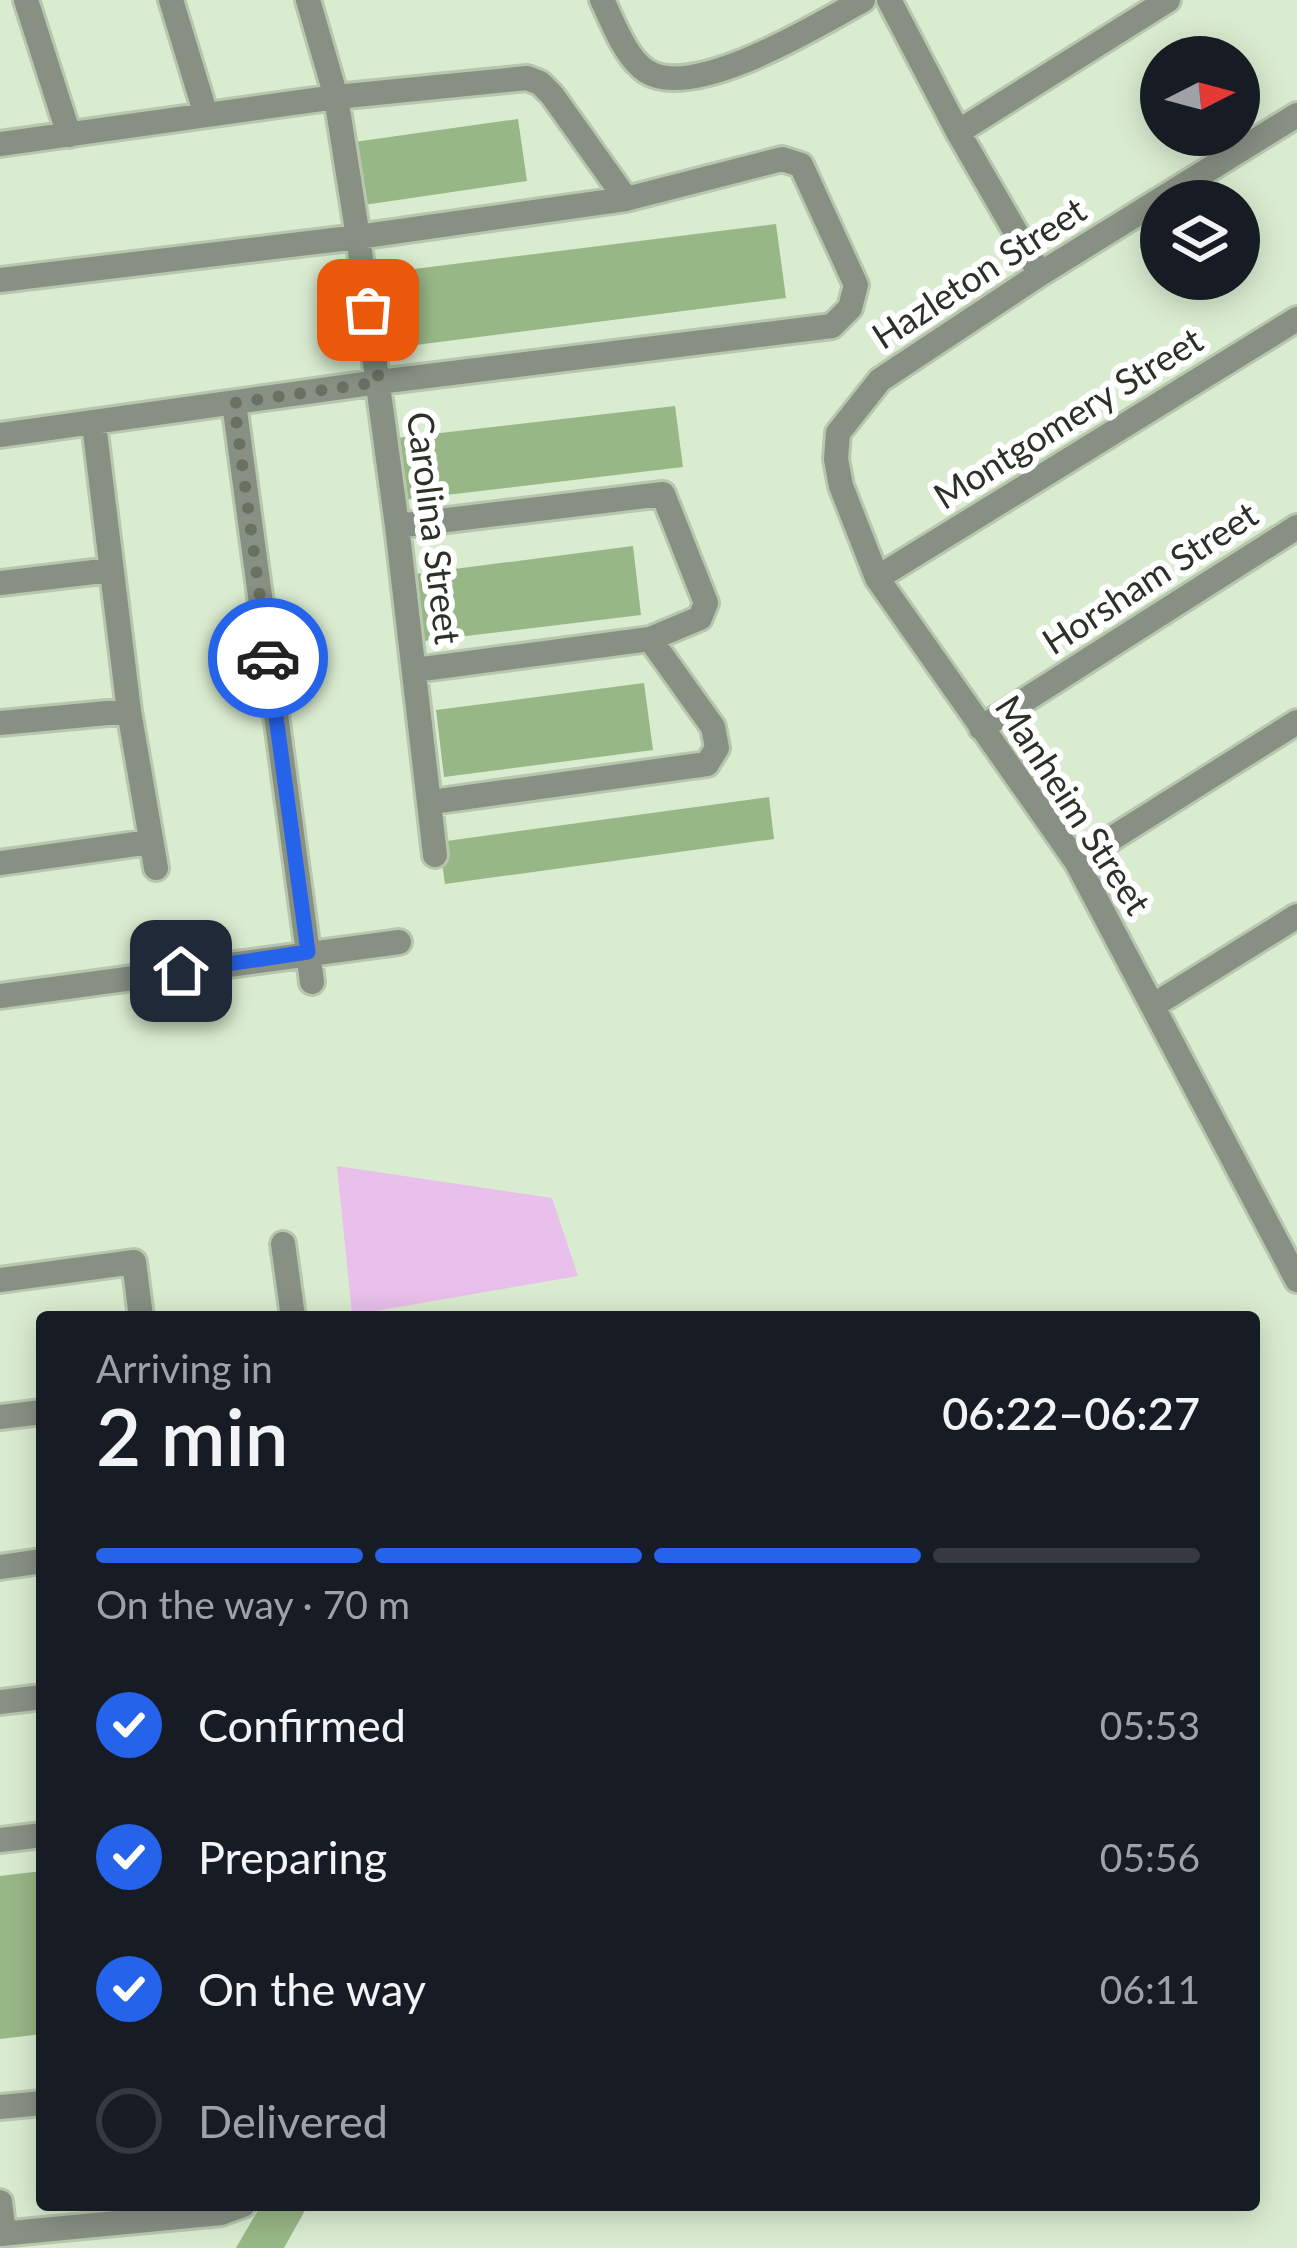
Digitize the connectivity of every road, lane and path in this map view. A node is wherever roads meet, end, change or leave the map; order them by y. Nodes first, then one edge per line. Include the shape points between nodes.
1 (26, 0) edge
2 (171, 0) edge
3 (308, 0) edge
4 (602, 0) edge
5 (863, 0) edge
6 (890, 0) edge
7 (1168, 0) edge
8 (336, 97) junction
9 (206, 115) junction
10 (1297, 115) edge
11 (958, 131) junction
12 (68, 135) junction
13 (0, 144) edge
14 (626, 199) junction
15 (358, 237) junction
16 (1040, 274) junction
17 (0, 280) edge
18 (1297, 319) edge
19 (379, 382) junction
20 (234, 403) junction
21 (94, 424) junction
22 (838, 433) joint
23 (0, 435) edge
24 (398, 526) junction
25 (1297, 526) edge
26 (111, 570) junction
27 (877, 578) junction
28 (0, 583) edge
29 (650, 639) junction
30 (415, 670) junction
31 (129, 711) junction
32 (1297, 722) edge
33 (0, 723) edge
34 (981, 728) junction
35 (432, 802) junction
36 (150, 842) junction
37 (435, 855) dead end
38 (1076, 861) junction
39 (0, 863) edge
40 (156, 868) dead end
41 (1297, 916) edge
42 (399, 942) dead end
43 (308, 952) junction
44 (312, 982) dead end
45 (0, 996) edge
46 (1154, 1005) junction
47 (283, 1244) dead end
48 (0, 1280) edge
49 (1297, 1280) edge
50 (139, 1311) edge
51 (292, 1311) edge
52 (36, 1413) edge
53 (0, 1418) edge
54 (36, 1562) edge
55 (0, 1567) edge
56 (36, 1698) edge
57 (0, 1702) edge
58 (36, 1836) edge
59 (0, 1840) edge
60 (36, 2104) edge
61 (0, 2107) edge
62 (0, 2202) edge
63 (226, 2211) edge
64 (2, 2234) edge

1 - 12 street
2 - 9 street
3 - 8 street, Carolina Street
4 - 5 street via 643,70 683,78 784,44
6 - 11 street
7 - 11 street
8 - 9 street
8 - 14 street via 527,78 551,95
8 - 15 street, Carolina Street
9 - 12 street
10 - 16 street, Hazleton Street
11 - 16 street
12 - 13 street
14 - 15 street
14 - 19 street via 782,159 801,164 856,284 850,308 832,326
15 - 17 street
15 - 19 street, Carolina Street
16 - 22 street, Hazleton Street via 880,380
18 - 27 street, Montgomery Street
19 - 20 street
19 - 24 street, Carolina Street
20 - 21 street
20 - 43 street
21 - 23 street
21 - 26 street
22 - 27 street, Manheim Street via 841,486
24 - 29 street via 663,494 706,603 700,618
24 - 30 street, Carolina Street
25 - 34 street, Horsham Street
26 - 28 street
26 - 31 street
27 - 34 street, Manheim Street
29 - 30 street
29 - 35 street via 713,727 717,748 707,764
30 - 35 street, Carolina Street
31 - 33 street
31 - 36 street
32 - 38 street
34 - 38 street, Manheim Street
35 - 37 street, Carolina Street
36 - 39 street
36 - 40 street
38 - 46 street, Manheim Street
41 - 46 street
42 - 43 street
43 - 44 street
43 - 45 street
46 - 49 street, Manheim Street
47 - 51 street
48 - 50 street via 134,1262
52 - 53 street
54 - 55 street
56 - 57 street
58 - 59 street
60 - 61 street
62 - 64 street
63 - 64 street

